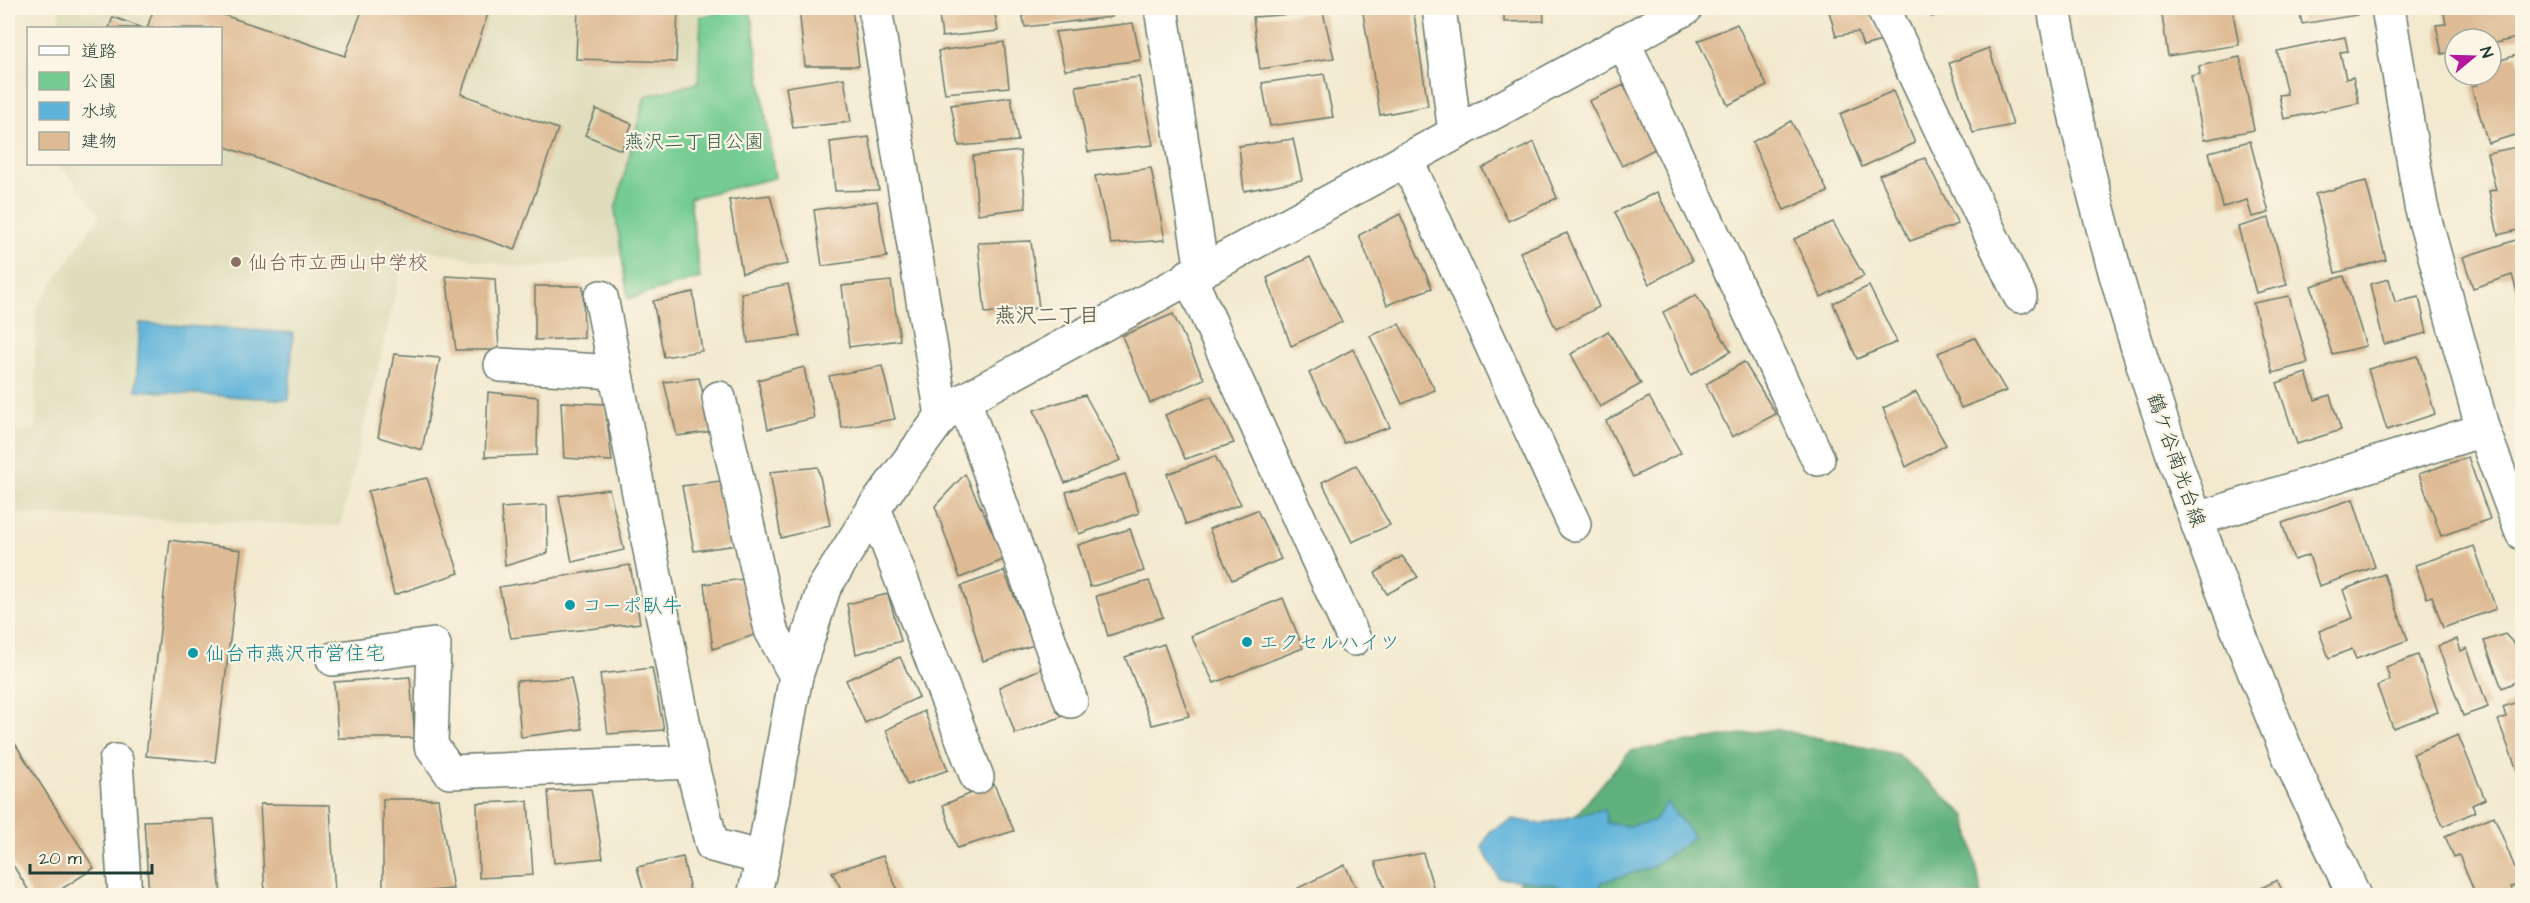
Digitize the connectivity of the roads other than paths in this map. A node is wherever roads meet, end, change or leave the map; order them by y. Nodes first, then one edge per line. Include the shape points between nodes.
1 (874, 8) edge
2 (1161, 8) edge
3 (1439, 8) edge
4 (1684, 8) edge
5 (1883, 8) edge
6 (2054, 8) edge
7 (2388, 8) edge
8 (1623, 41) junction
9 (1455, 132) junction
10 (1406, 159) junction
11 (1195, 274) junction
12 (2020, 296) dead end
13 (601, 297) dead end
14 (501, 365) dead end
15 (615, 372) junction
16 (719, 398) dead end
17 (953, 408) junction
18 (2483, 430) junction
19 (1818, 459) dead end
20 (874, 508) junction
21 (2197, 519) junction
22 (1574, 524) dead end
23 (2523, 533) edge
24 (1354, 639) dead end
25 (333, 659) dead end
26 (796, 676) junction
27 (1071, 701) dead end
28 (116, 761) dead end
29 (691, 762) junction
30 (977, 777) dead end
31 (764, 858) junction
32 (125, 896) edge
33 (754, 896) edge
34 (2354, 896) edge

1 - 17 street
2 - 11 street
3 - 9 street
4 - 8 street
5 - 12 street
6 - 21 street, 鶴ケ谷南光台線 via 2066,76 2123,305
7 - 18 street via 2421,206
8 - 9 street
8 - 19 street
9 - 10 street
10 - 11 street
10 - 22 street
11 - 17 street
11 - 24 street
13 - 15 street
14 - 15 street
15 - 29 street
16 - 26 street via 771,630
17 - 20 street
17 - 27 street
18 - 21 street
18 - 23 street
20 - 26 street via 824,588
20 - 30 street
21 - 34 street, 鶴ケ谷南光台線 via 2277,730
25 - 29 street via 434,645 431,746 450,772
26 - 31 street
28 - 32 street
29 - 31 street via 712,845
31 - 33 street

